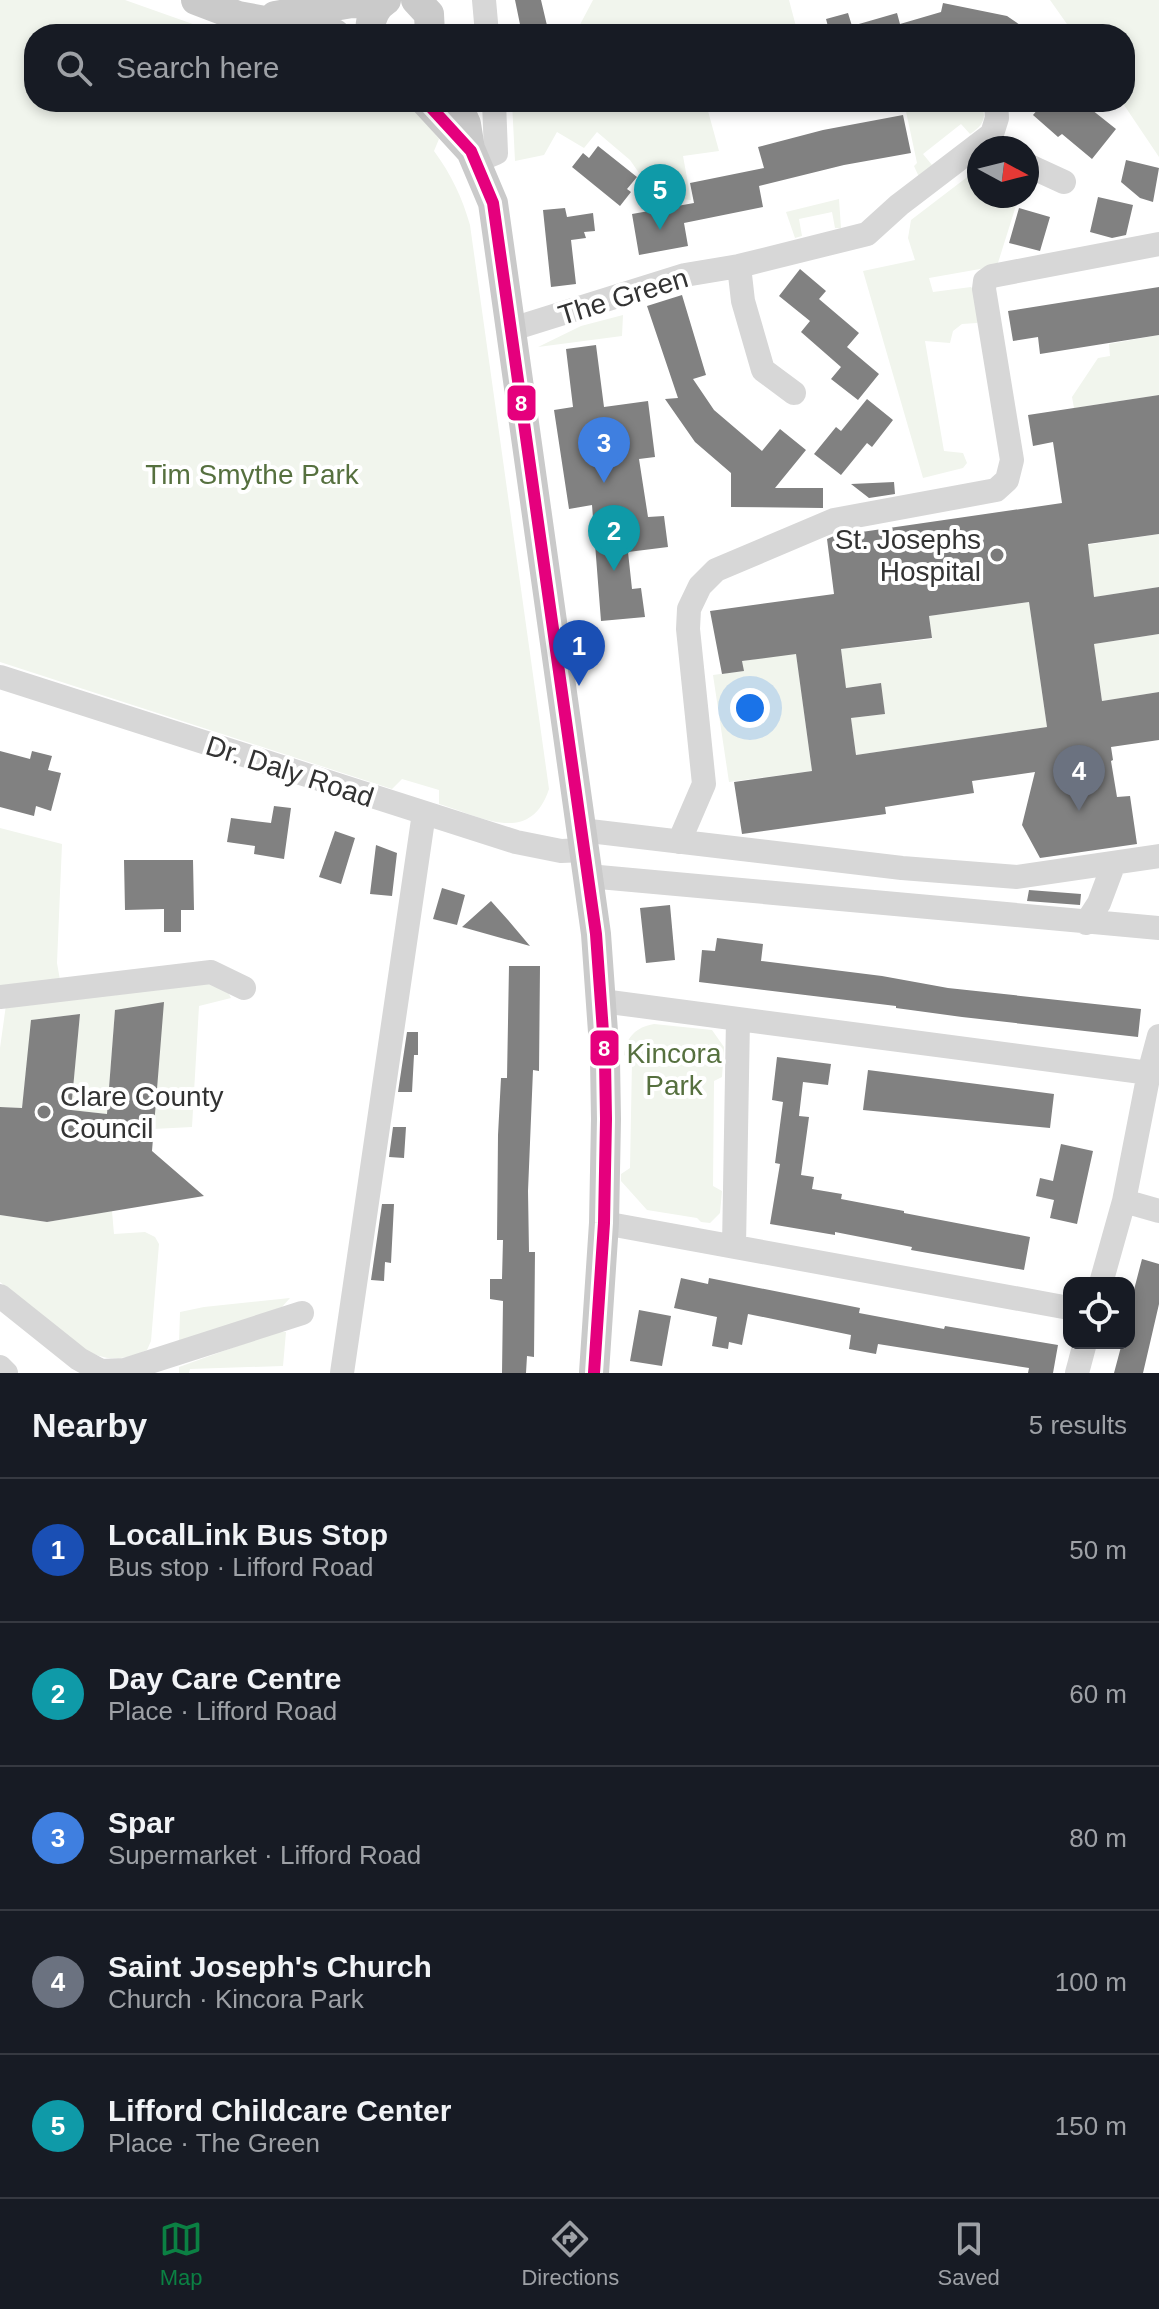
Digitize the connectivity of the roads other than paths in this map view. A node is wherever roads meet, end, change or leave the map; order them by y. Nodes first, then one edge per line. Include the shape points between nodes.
1 (196, 0) edge
2 (453, 0) edge
3 (484, 0) edge
4 (383, 2) edge
5 (257, 19) junction
6 (426, 19) edge
7 (283, 24) edge
8 (371, 24) edge
9 (486, 24) edge
10 (435, 112) edge
11 (461, 112) edge
12 (494, 112) edge
13 (997, 112) edge
14 (998, 136) edge
15 (474, 156) junction
16 (967, 161) edge
17 (1039, 171) edge
18 (1064, 182) dead end
19 (1159, 244) edge
20 (739, 266) junction
21 (509, 330) junction
22 (794, 393) dead end
23 (0, 677) edge
24 (424, 813) junction
25 (679, 842) junction
26 (584, 852) junction
27 (1159, 856) edge
28 (1114, 863) junction
29 (1086, 923) junction
30 (1159, 928) edge
31 (244, 988) dead end
32 (0, 997) edge
33 (602, 1001) junction
34 (738, 1019) junction
35 (1159, 1036) edge
36 (1149, 1073) junction
37 (1124, 1201) junction
38 (1159, 1211) edge
39 (604, 1223) junction
40 (734, 1246) junction
41 (1103, 1277) edge
42 (0, 1296) edge
43 (1063, 1307) edge
44 (302, 1313) dead end
45 (1083, 1349) edge
46 (0, 1367) edge
47 (6, 1373) edge
48 (342, 1373) edge
49 (594, 1373) edge
50 (1077, 1373) edge

1 - 5 main road
2 - 6 main road
3 - 9 street
4 - 5 main road
4 - 8 main road
5 - 7 main road
10 - 15 main road
11 - 15 main road
12 - 15 street via 496,153
13 - 14 street, The Green
15 - 21 main road via 493,203
16 - 20 street, The Green via 899,205 867,234
17 - 18 street
19 - 25 street via 985,281 1012,460 1007,480 996,490 834,520 716,570 700,586 689,609 688,629 704,784
20 - 21 street, The Green via 685,275
20 - 22 street via 763,370
21 - 26 main road
23 - 24 street, Dr. Daly Road
24 - 26 street, Dr. Daly Road via 516,842
24 - 48 street
25 - 26 street
25 - 28 street via 1017,877
26 - 29 street
26 - 33 main road
27 - 28 street
28 - 29 street
29 - 30 street
31 - 32 street via 211,972
33 - 34 street
33 - 39 main road
34 - 36 street
34 - 40 street
35 - 36 street
36 - 37 street
37 - 38 street
37 - 41 street
39 - 40 street
39 - 49 main road
40 - 43 street
42 - 44 street via 101,1371 125,1370
45 - 50 street
46 - 47 street

